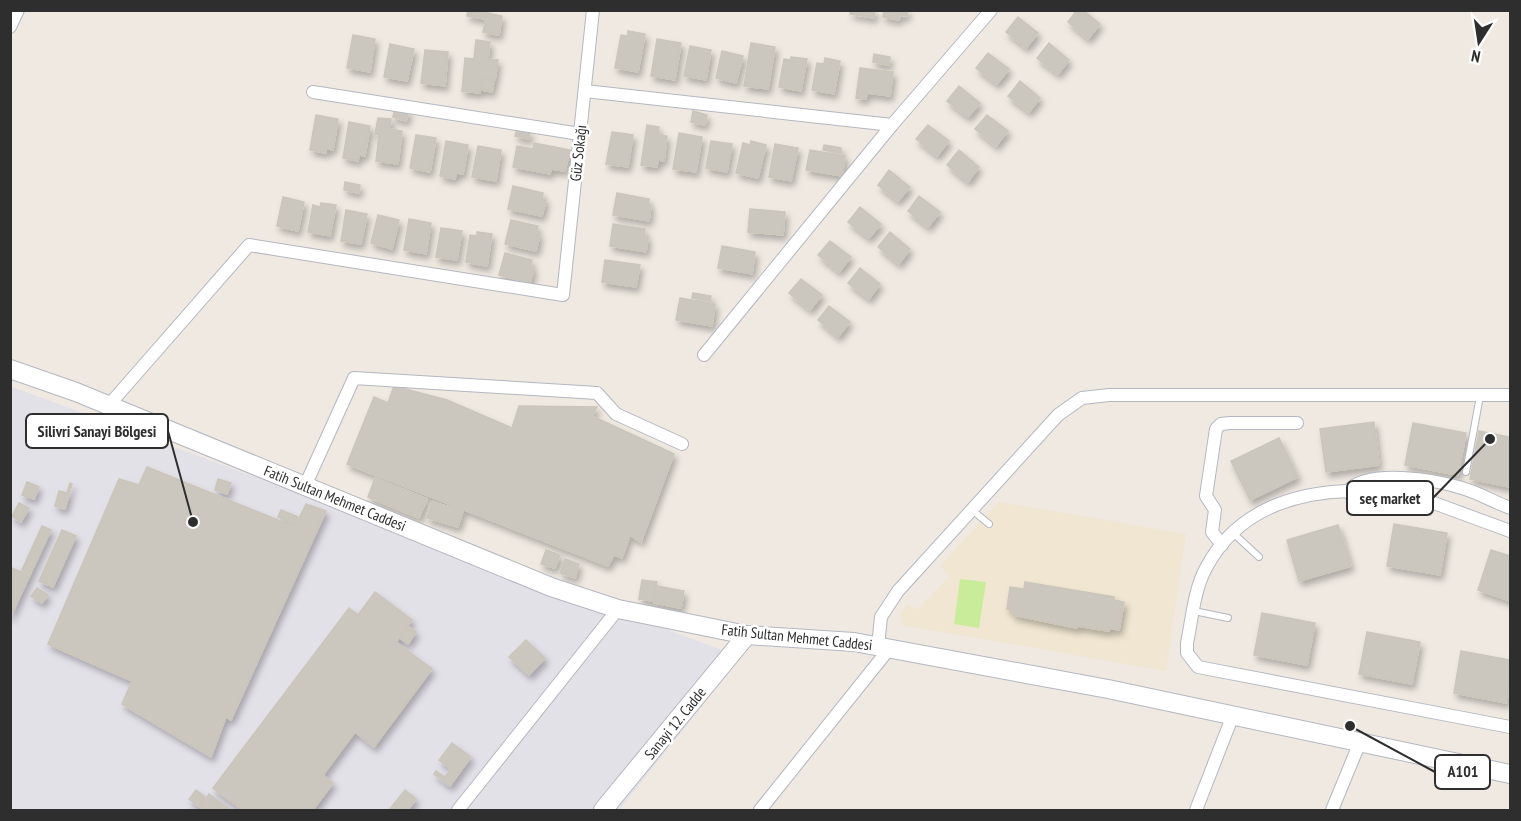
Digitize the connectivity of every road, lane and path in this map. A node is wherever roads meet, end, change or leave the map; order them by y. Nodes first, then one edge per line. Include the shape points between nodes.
1 (18, 10) edge
2 (593, 10) edge
3 (991, 10) edge
4 (10, 27) edge
5 (585, 91) junction
6 (314, 92) dead end
7 (892, 125) junction
8 (580, 134) junction
9 (704, 355) dead end
10 (10, 369) edge
11 (1480, 395) junction
12 (1510, 395) edge
13 (109, 405) junction
14 (1297, 423) dead end
15 (682, 444) dead end
16 (1466, 472) dead end
17 (305, 486) junction
18 (1348, 491) junction
19 (1510, 508) edge
20 (972, 510) junction
21 (989, 524) dead end
22 (1510, 531) edge
23 (1233, 533) junction
24 (1222, 545) junction
25 (1259, 557) dead end
26 (618, 609) junction
27 (1194, 611) junction
28 (1228, 618) dead end
29 (747, 635) junction
30 (884, 647) junction
31 (1233, 715) junction
32 (1510, 727) edge
33 (1360, 742) junction
34 (1510, 774) edge
35 (458, 810) edge
36 (603, 810) edge
37 (760, 810) edge
38 (1196, 810) edge
39 (1332, 810) edge

1 - 4 street
2 - 5 street, Güz Sokağı
3 - 7 street
5 - 7 street
5 - 8 street, Güz Sokağı
6 - 8 street
7 - 9 street
8 - 13 street, Güz Sokağı via 563,295 249,245
10 - 13 main road, Fatih Sultan Mehmet Caddesi
11 - 12 street
11 - 16 lane
11 - 20 street via 1082,398 1058,416
13 - 17 main road, Fatih Sultan Mehmet Caddesi
14 - 24 street via 1230,423 1216,429 1206,496 1215,510 1212,532
15 - 17 street via 616,414 597,393 354,378
17 - 26 main road, Fatih Sultan Mehmet Caddesi via 551,587
18 - 19 street via 1372,478 1420,480 1462,488
18 - 22 street via 1353,498 1434,503
18 - 23 street via 1315,492 1280,502
20 - 21 lane
20 - 30 street via 898,591 881,617
23 - 24 street
23 - 25 lane
24 - 27 street via 1206,568
26 - 29 main road, Fatih Sultan Mehmet Caddesi
26 - 35 street
27 - 28 lane
27 - 32 street via 1187,653 1198,667
29 - 30 main road, Fatih Sultan Mehmet Caddesi
29 - 36 main road, Sanayi 12. Cadde
30 - 31 main road, Fatih Sultan Mehmet Caddesi
30 - 37 street
31 - 33 main road, Fatih Sultan Mehmet Caddesi
31 - 38 street
33 - 34 main road, Fatih Sultan Mehmet Caddesi
33 - 39 street

